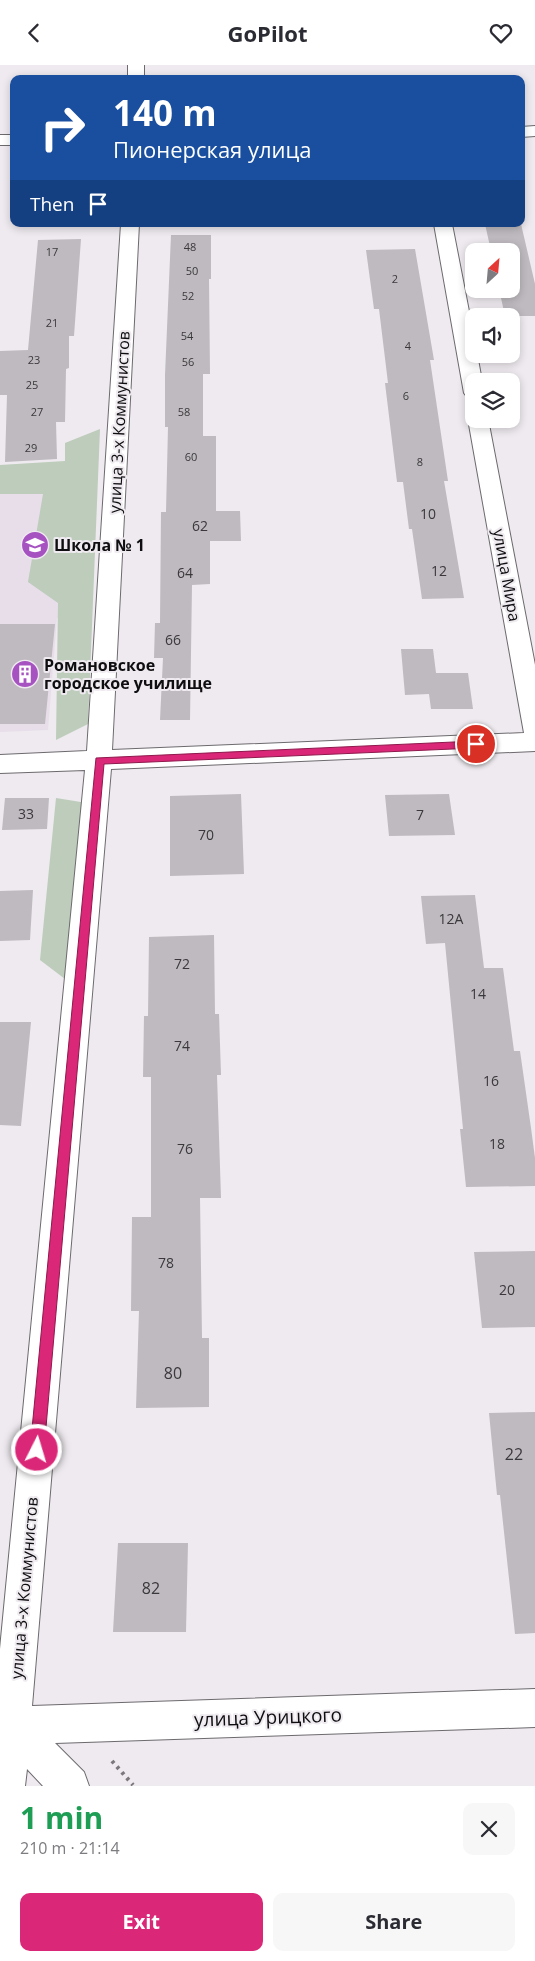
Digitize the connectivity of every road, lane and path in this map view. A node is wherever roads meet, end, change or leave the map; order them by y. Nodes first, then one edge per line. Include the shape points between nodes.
1 (130, 227) edge
2 (444, 227) edge
3 (470, 373) edge
4 (480, 428) edge
5 (535, 731) edge
6 (535, 742) edge
7 (99, 761) junction
8 (0, 764) edge
9 (535, 1708) edge
10 (4, 1721) edge
11 (6, 1786) edge
12 (70, 1786) edge

1 - 7 street, улица 3-х Коммунистов
2 - 3 street
4 - 5 street, улица Мира
6 - 7 street
7 - 8 street
7 - 10 street, улица 3-х Коммунистов
9 - 10 street, улица Урицкого
10 - 11 street, улица 3-х Коммунистов
10 - 12 street

